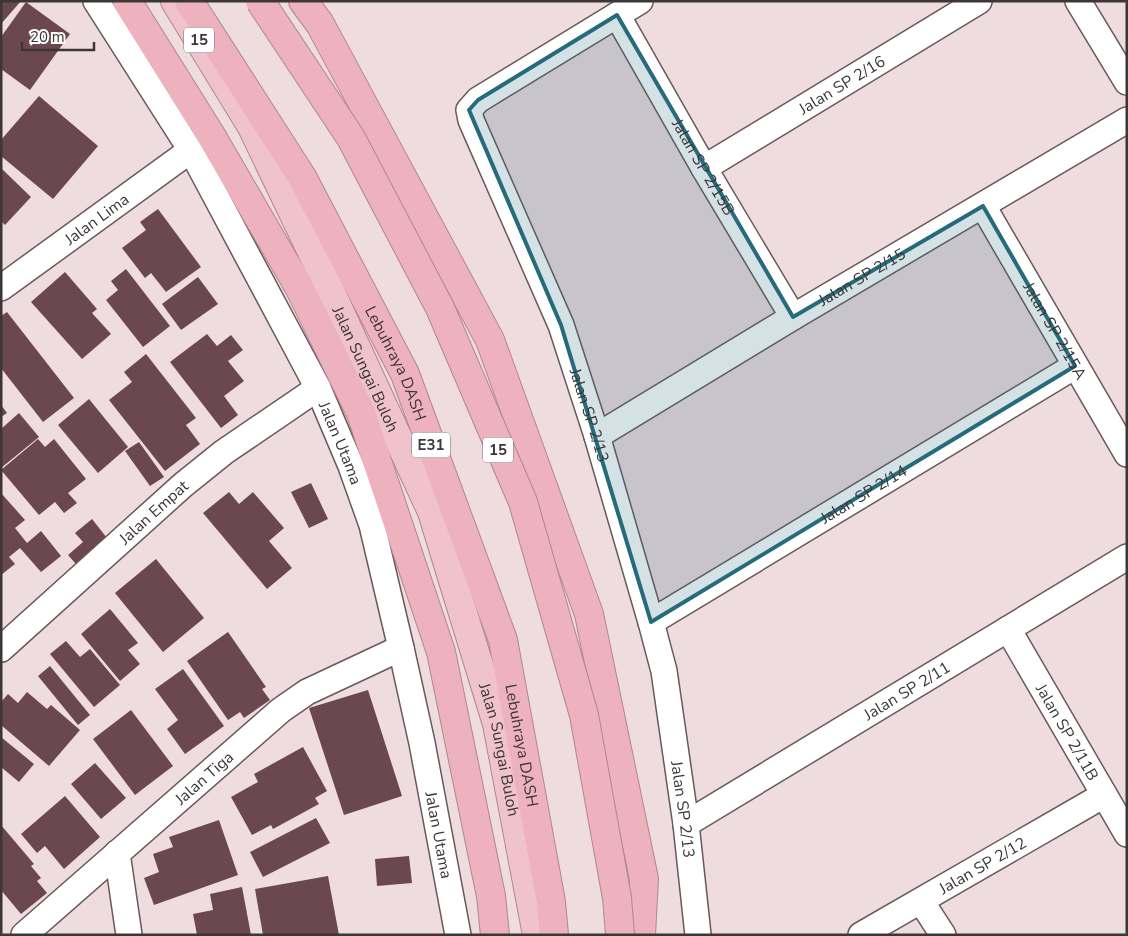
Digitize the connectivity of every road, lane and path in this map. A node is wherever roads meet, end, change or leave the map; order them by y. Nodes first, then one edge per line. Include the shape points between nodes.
1 (96, 1) edge
2 (127, 1) edge
3 (175, 1) edge
4 (189, 1) edge
5 (260, 1) edge
6 (274, 1) edge
7 (303, 1) edge
8 (640, 1) edge
9 (979, 1) edge
10 (1078, 1) edge
11 (618, 14) junction
12 (1127, 82) edge
13 (1127, 120) edge
14 (191, 150) junction
15 (704, 168) junction
16 (983, 206) junction
17 (1, 288) edge
18 (794, 317) junction
19 (1075, 366) junction
20 (318, 388) junction
21 (597, 436) junction
22 (1127, 454) edge
23 (1127, 557) edge
24 (651, 622) junction
25 (1008, 629) junction
26 (401, 648) junction
27 (1, 649) edge
28 (1104, 795) junction
29 (686, 824) junction
30 (1127, 834) edge
31 (117, 852) junction
32 (921, 901) junction
33 (24, 935) edge
34 (129, 935) edge
35 (458, 935) edge
36 (495, 935) edge
37 (537, 935) edge
38 (554, 935) edge
39 (621, 935) edge
40 (641, 935) edge
41 (698, 935) edge
42 (861, 935) edge
43 (943, 935) edge

1 - 14 street, Jalan Utama
2 - 36 highway via 212,137 299,287 361,414 441,652 491,896
3 - 37 highway, Jalan Sungai Buloh / 15 via 252,127 432,512 497,724
4 - 38 highway, Lebuhraya DASH / E31 via 302,177 405,374 503,640 552,902
5 - 39 highway, bridge via 351,138 440,308 523,502 584,715
6 - 39 highway, 15 via 392,210 467,360 561,635 595,778 620,911
7 - 40 highway via 320,24 490,340 589,614 644,879
8 - 11 street, Jalan SP 2/13
9 - 15 street, Jalan SP 2/16
10 - 12 street
11 - 15 street, Jalan SP 2/15B
11 - 21 street, Jalan SP 2/13 via 478,100 469,110 561,325
13 - 16 street, Jalan SP 2/15
14 - 17 street, Jalan Lima
14 - 20 street, Jalan Utama
15 - 18 street, Jalan SP 2/15B
16 - 18 street, Jalan SP 2/15
16 - 19 street, Jalan SP 2/15A
18 - 21 street, Jalan SP 2/15
19 - 22 street, Jalan SP 2/15A
19 - 24 street, Jalan SP 2/14
20 - 26 street, Jalan Utama via 372,525
20 - 27 street, Jalan Empat via 224,452 183,485
21 - 24 street, Jalan SP 2/13
23 - 25 street, Jalan SP 2/11
24 - 29 street, Jalan SP 2/13 via 664,671
25 - 28 street, Jalan SP 2/11B
25 - 29 street, Jalan SP 2/11
26 - 31 street, Jalan Tiga via 307,692 281,710
26 - 35 street, Jalan Utama
28 - 30 street, Jalan SP 2/11B
28 - 32 street, Jalan SP 2/12
29 - 41 street, Jalan SP 2/13
31 - 33 street, Jalan Tiga
31 - 34 street
32 - 42 street, Jalan SP 2/12
32 - 43 street

